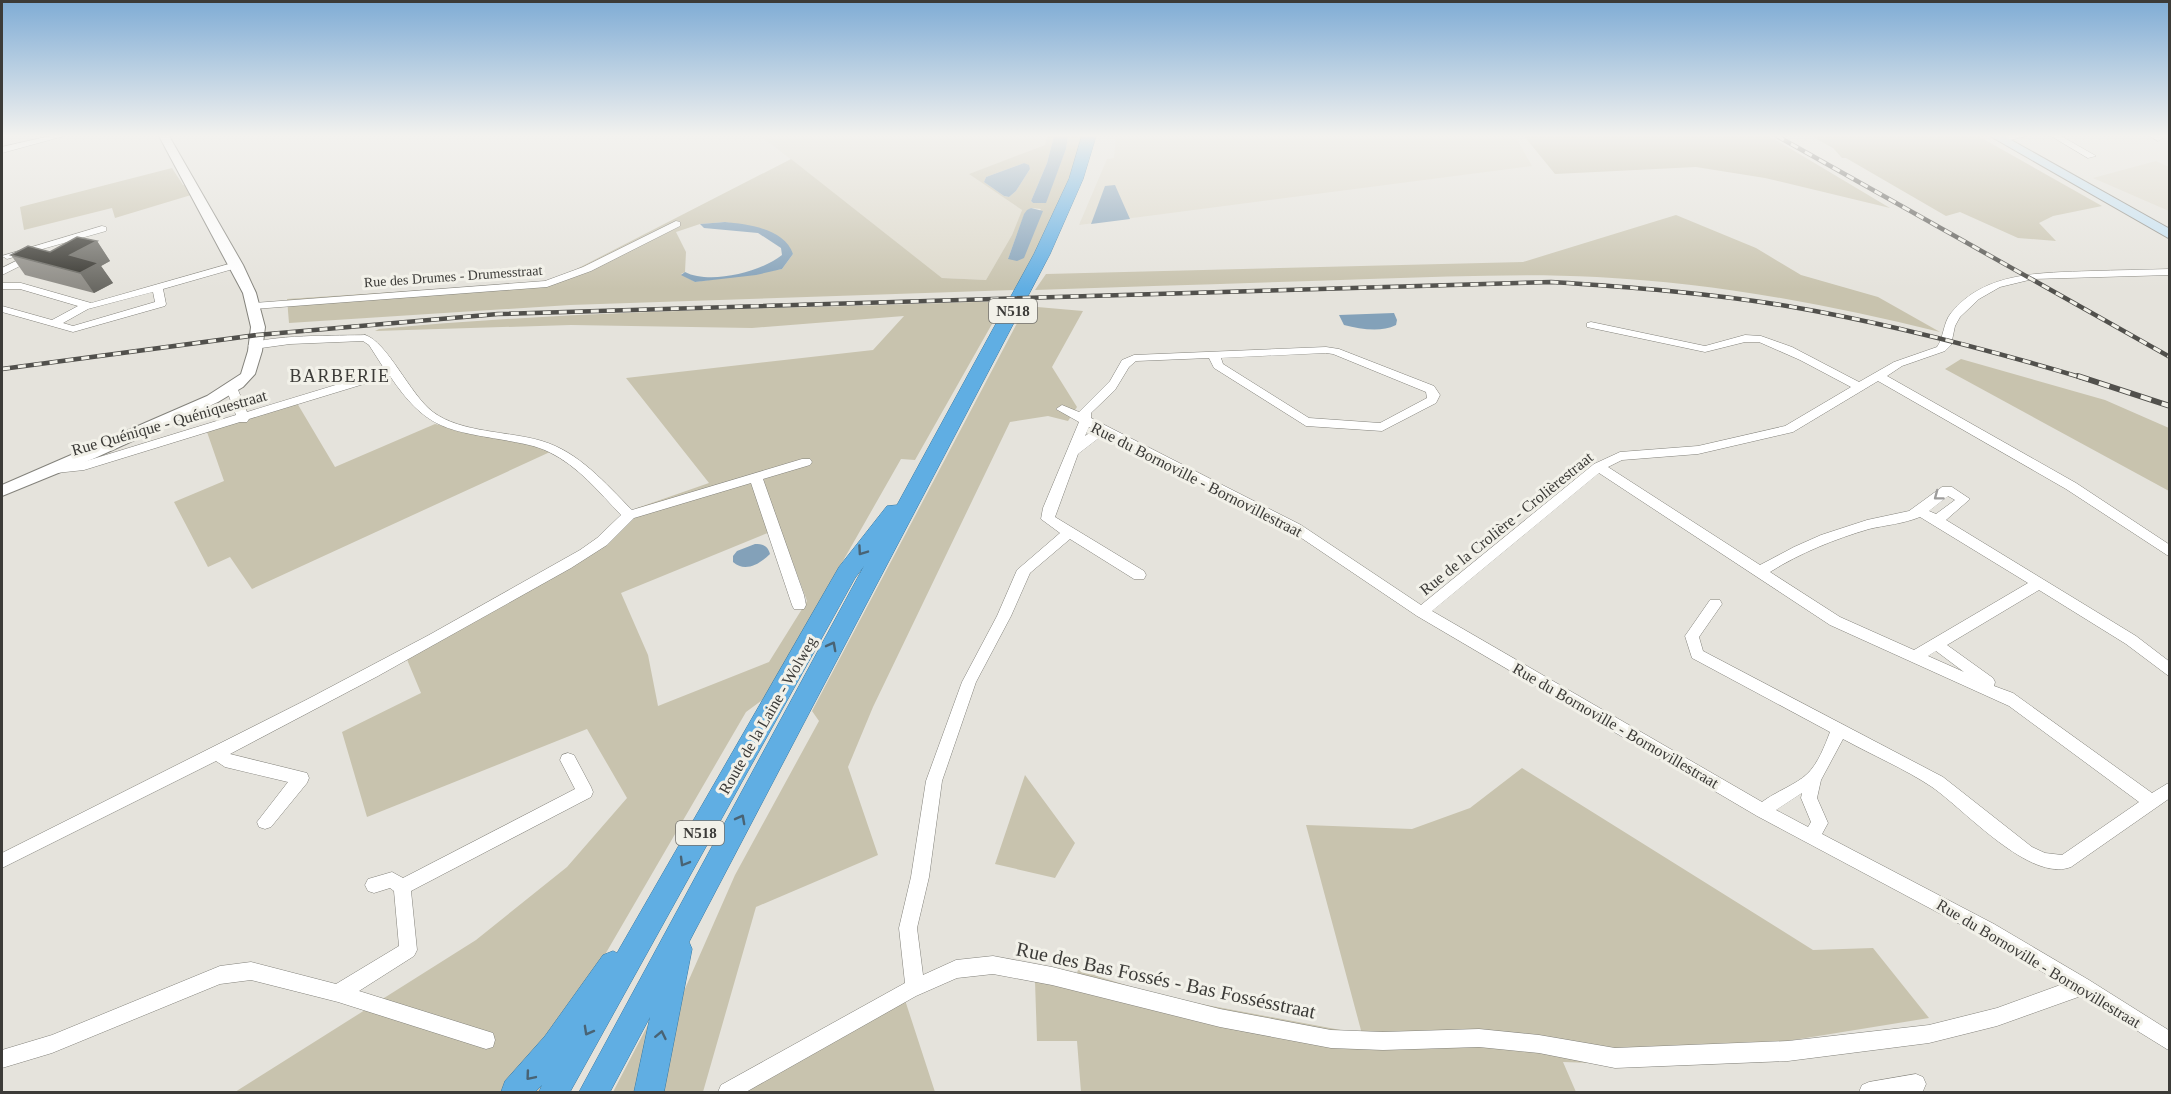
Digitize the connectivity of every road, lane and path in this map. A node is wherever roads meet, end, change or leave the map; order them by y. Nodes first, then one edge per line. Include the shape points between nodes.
1 (192, 187) edge
2 (1072, 187) edge
3 (2086, 187) edge
4 (676, 224) dead end
5 (102, 229) dead end
6 (2169, 235) edge
7 (4, 257) edge
8 (236, 265) junction
9 (2, 272) edge
10 (2169, 272) edge
11 (2, 286) edge
12 (157, 287) junction
13 (87, 304) junction
14 (254, 306) junction
15 (2, 309) edge
16 (53, 324) junction
17 (1591, 325) dead end
18 (254, 346) junction
19 (1214, 355) junction
20 (393, 371) junction
21 (1877, 375) junction
22 (1858, 386) junction
23 (232, 388) junction
24 (1062, 410) dead end
25 (243, 419) junction
26 (1085, 422) junction
27 (1103, 429) junction
28 (1074, 451) junction
29 (806, 462) dead end
30 (1598, 467) junction
31 (56, 469) junction
32 (925, 473) junction
33 (756, 478) junction
34 (2, 491) edge
35 (1920, 510) junction
36 (629, 515) junction
37 (1936, 521) junction
38 (1068, 533) junction
39 (2169, 552) edge
40 (1761, 571) junction
41 (1139, 575) dead end
42 (2038, 584) junction
43 (1715, 604) dead end
44 (799, 605) dead end
45 (1422, 612) junction
46 (1936, 644) junction
47 (1916, 656) junction
48 (2169, 671) edge
49 (2013, 701) junction
50 (1839, 729) junction
51 (218, 752) junction
52 (568, 760) dead end
53 (1813, 779) junction
54 (2169, 789) edge
55 (2152, 802) junction
56 (1763, 811) junction
57 (266, 822) dead end
58 (1811, 836) junction
59 (2, 861) edge
60 (374, 885) dead end
61 (402, 887) junction
62 (681, 930) junction
63 (644, 932) junction
64 (2083, 986) junction
65 (915, 988) junction
66 (338, 993) junction
67 (486, 1040) dead end
68 (2169, 1042) edge
69 (2, 1059) edge
70 (1916, 1084) dead end
71 (516, 1092) edge
72 (554, 1092) edge
73 (594, 1092) edge
74 (649, 1092) edge
75 (728, 1092) edge
76 (1869, 1092) edge

1 - 8 street
2 - 32 highway, Route de la Laine - Wolweg / N518 via 1042,254
3 - 6 main road
4 - 14 street, Rue des Drumes - Drumesstraat via 587,269 547,284
5 - 7 street
7 - 9 street via 20,262
8 - 12 street
8 - 14 street
10 - 21 street, Rue de la Crolière - Crolièrestraat via 2033,276 1993,286 1955,315 1941,349
11 - 13 street via 21,286
12 - 13 street
12 - 16 street via 161,304 73,329
13 - 16 street
14 - 18 street via 258,325
15 - 16 street
17 - 22 street via 1706,349 1759,339
18 - 20 street via 365,338
18 - 23 street via 252,368
19 - 19 street via 1218,366 1306,422 1382,427 1432,400 1434,395 1430,388 1335,351
19 - 26 street via 1128,360 1115,383 1085,411
20 - 25 street, Rue Quénique - Quéniquestraat
20 - 36 street via 430,416 458,427 543,444 593,478
21 - 22 street, Rue de la Crolière - Crolièrestraat
21 - 39 street via 2078,491
22 - 30 street, Rue de la Crolière - Crolièrestraat via 1789,429 1698,450 1620,456
23 - 25 street
23 - 31 street
24 - 26 street, Rue du Bornoville - Bornovillestraat
25 - 31 street, Rue Quénique - Quéniquestraat via 84,466
26 - 27 street, Rue du Bornoville - Bornovillestraat
26 - 28 street
27 - 28 street
27 - 45 street, Rue du Bornoville - Bornovillestraat via 1296,528
28 - 38 street via 1047,519
29 - 33 street
30 - 40 street
30 - 45 street, Rue de la Crolière - Crolièrestraat
31 - 34 street
62 -> 32 highway, Route de la Laine - Wolweg / N518
32 -> 63 highway, Route de la Laine - Wolweg / N518 via 847,573
33 - 36 street
33 - 44 street
35 - 37 street
37 -> 35 street via 1964,499 1947,490
35 - 40 street via 1785,554
36 - 51 street via 619,528 555,570 420,647
37 - 42 street
38 - 41 street
38 - 65 street via 1024,570 969,682 934,781 908,928
40 - 47 street via 1835,621
42 - 46 street
42 - 48 street via 2136,644
43 - 50 street via 1692,636 1696,654
45 - 56 street, Rue du Bornoville - Bornovillestraat
46 - 47 street
46 - 49 street
47 - 49 street
49 - 55 street
50 - 53 street
50 - 55 street via 1930,777 2026,852 2051,862 2065,862
51 - 57 street via 225,760 301,778
51 - 59 street
52 - 61 street via 585,792
53 - 56 street
53 - 58 street via 1809,798 1820,823
54 - 55 street
56 - 58 street, Rue du Bornoville - Bornovillestraat
58 - 64 street, Rue du Bornoville - Bornovillestraat via 1976,923
60 - 61 street via 392,880
61 - 66 street via 408,950
62 - 73 highway, Route de la Laine - Wolweg / N518
74 -> 62 highway
63 -> 71 highway via 611,966 555,1046
63 -> 72 highway, Route de la Laine - Wolweg / N518
64 - 65 street, Rue des Bas Fossés - Bas Fossésstraat via 1997,1017 1929,1034 1788,1051 1615,1058 1479,1038 1331,1039 1220,1018 993,965 956,969
64 - 68 street, Rue du Bornoville - Bornovillestraat
65 - 75 street, Rue des Bas Fossés - Bas Fossésstraat
66 - 67 street
66 - 69 street via 250,971 220,975 52,1044
70 - 76 street

